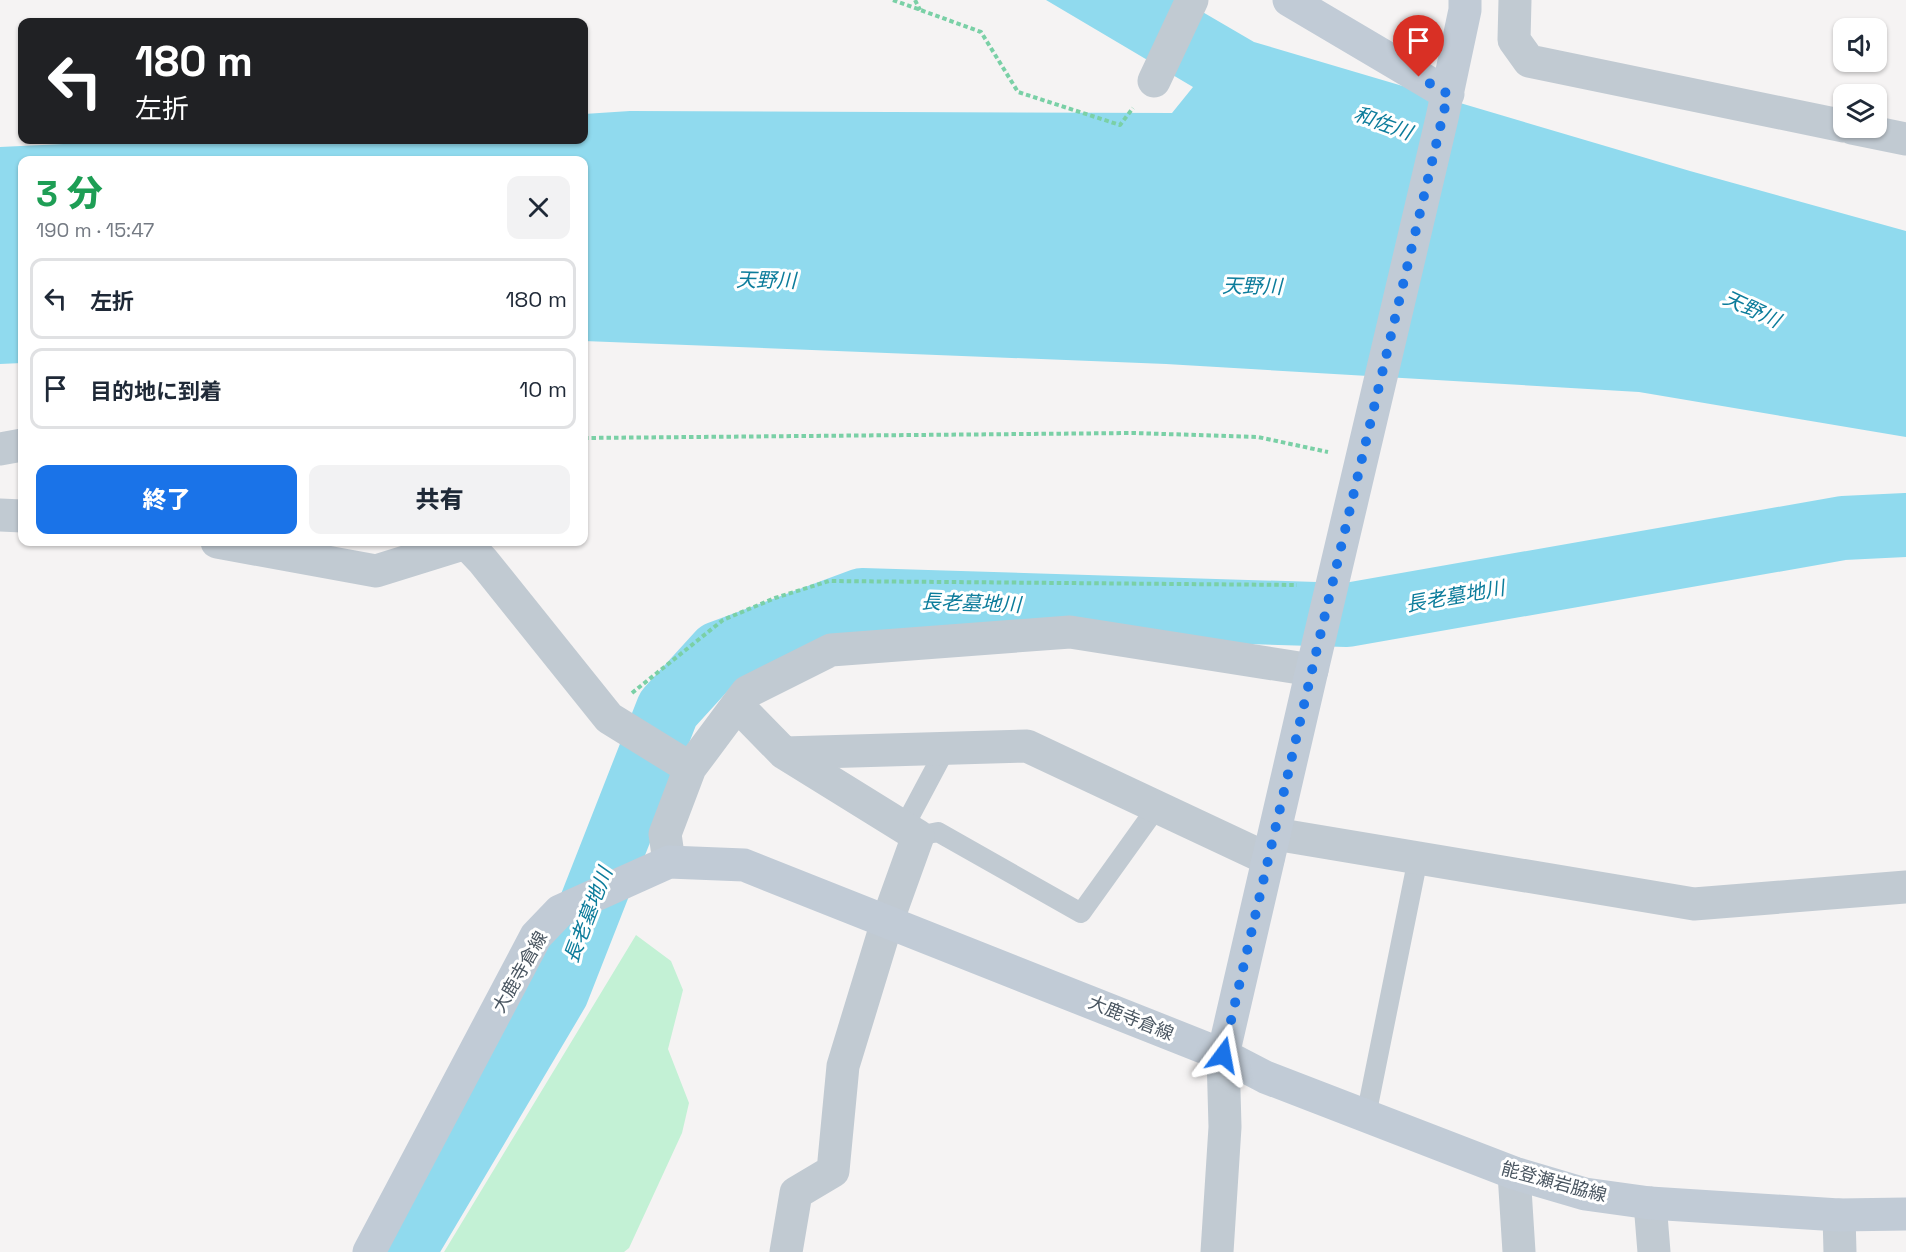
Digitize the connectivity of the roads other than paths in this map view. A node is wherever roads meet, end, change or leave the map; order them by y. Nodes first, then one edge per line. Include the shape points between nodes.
1 (1192, 0) edge
2 (1289, 0) edge
3 (1465, 0) edge
4 (1515, 0) edge
5 (1154, 81) road end
6 (1445, 106) junction
7 (1833, 124) edge
8 (1887, 135) edge
9 (1906, 139) edge
10 (18, 446) edge
11 (0, 449) edge
12 (0, 515) edge
13 (18, 516) edge
14 (238, 546) edge
15 (457, 546) edge
16 (469, 546) edge
17 (1312, 670) junction
18 (737, 705) junction
19 (946, 748) junction
20 (784, 753) junction
21 (686, 765) junction
22 (1157, 807) junction
23 (911, 832) junction
24 (1271, 846) junction
25 (1418, 858) junction
26 (659, 866) junction
27 (1906, 887) edge
28 (887, 922) junction
29 (1223, 1055) junction
30 (1366, 1116) junction
31 (1514, 1173) junction
32 (1650, 1203) junction
33 (1906, 1214) edge
34 (1839, 1215) junction
35 (369, 1252) edge
36 (786, 1252) edge
37 (1217, 1252) edge
38 (1519, 1252) edge
39 (1654, 1252) edge
40 (1840, 1252) edge

1 - 5 street
2 - 6 main road
3 - 6 main road
4 - 7 street via 1514,40 1529,61
6 - 17 main road
8 - 9 street
10 - 11 street
12 - 13 street
14 - 15 street via 376,572
16 - 21 street via 615,721
17 - 18 street via 1070,633 831,650 747,692
17 - 24 main road
18 - 20 street
18 - 21 street
19 - 20 street
19 - 22 street via 1027,746
19 - 23 lane
20 - 23 street
21 - 26 street
22 - 23 lane via 1080,913 938,832
22 - 24 street
23 - 28 street
24 - 25 street
24 - 29 main road
25 - 27 street via 1694,904
25 - 30 lane
26 - 28 main road, 大鹿寺倉線 via 744,865
26 - 35 main road, 大鹿寺倉線 via 560,911 536,936
28 - 29 main road, 大鹿寺倉線
28 - 36 street via 843,1066 833,1171 796,1193
29 - 30 main road, 能登瀬岩脇線 via 1265,1077
29 - 37 street via 1225,1126
30 - 31 main road, 能登瀬岩脇線
31 - 32 main road, 能登瀬岩脇線 via 1585,1194
31 - 38 street
32 - 34 main road, 能登瀬岩脇線
32 - 39 street
33 - 34 main road, 能登瀬岩脇線
34 - 40 street

